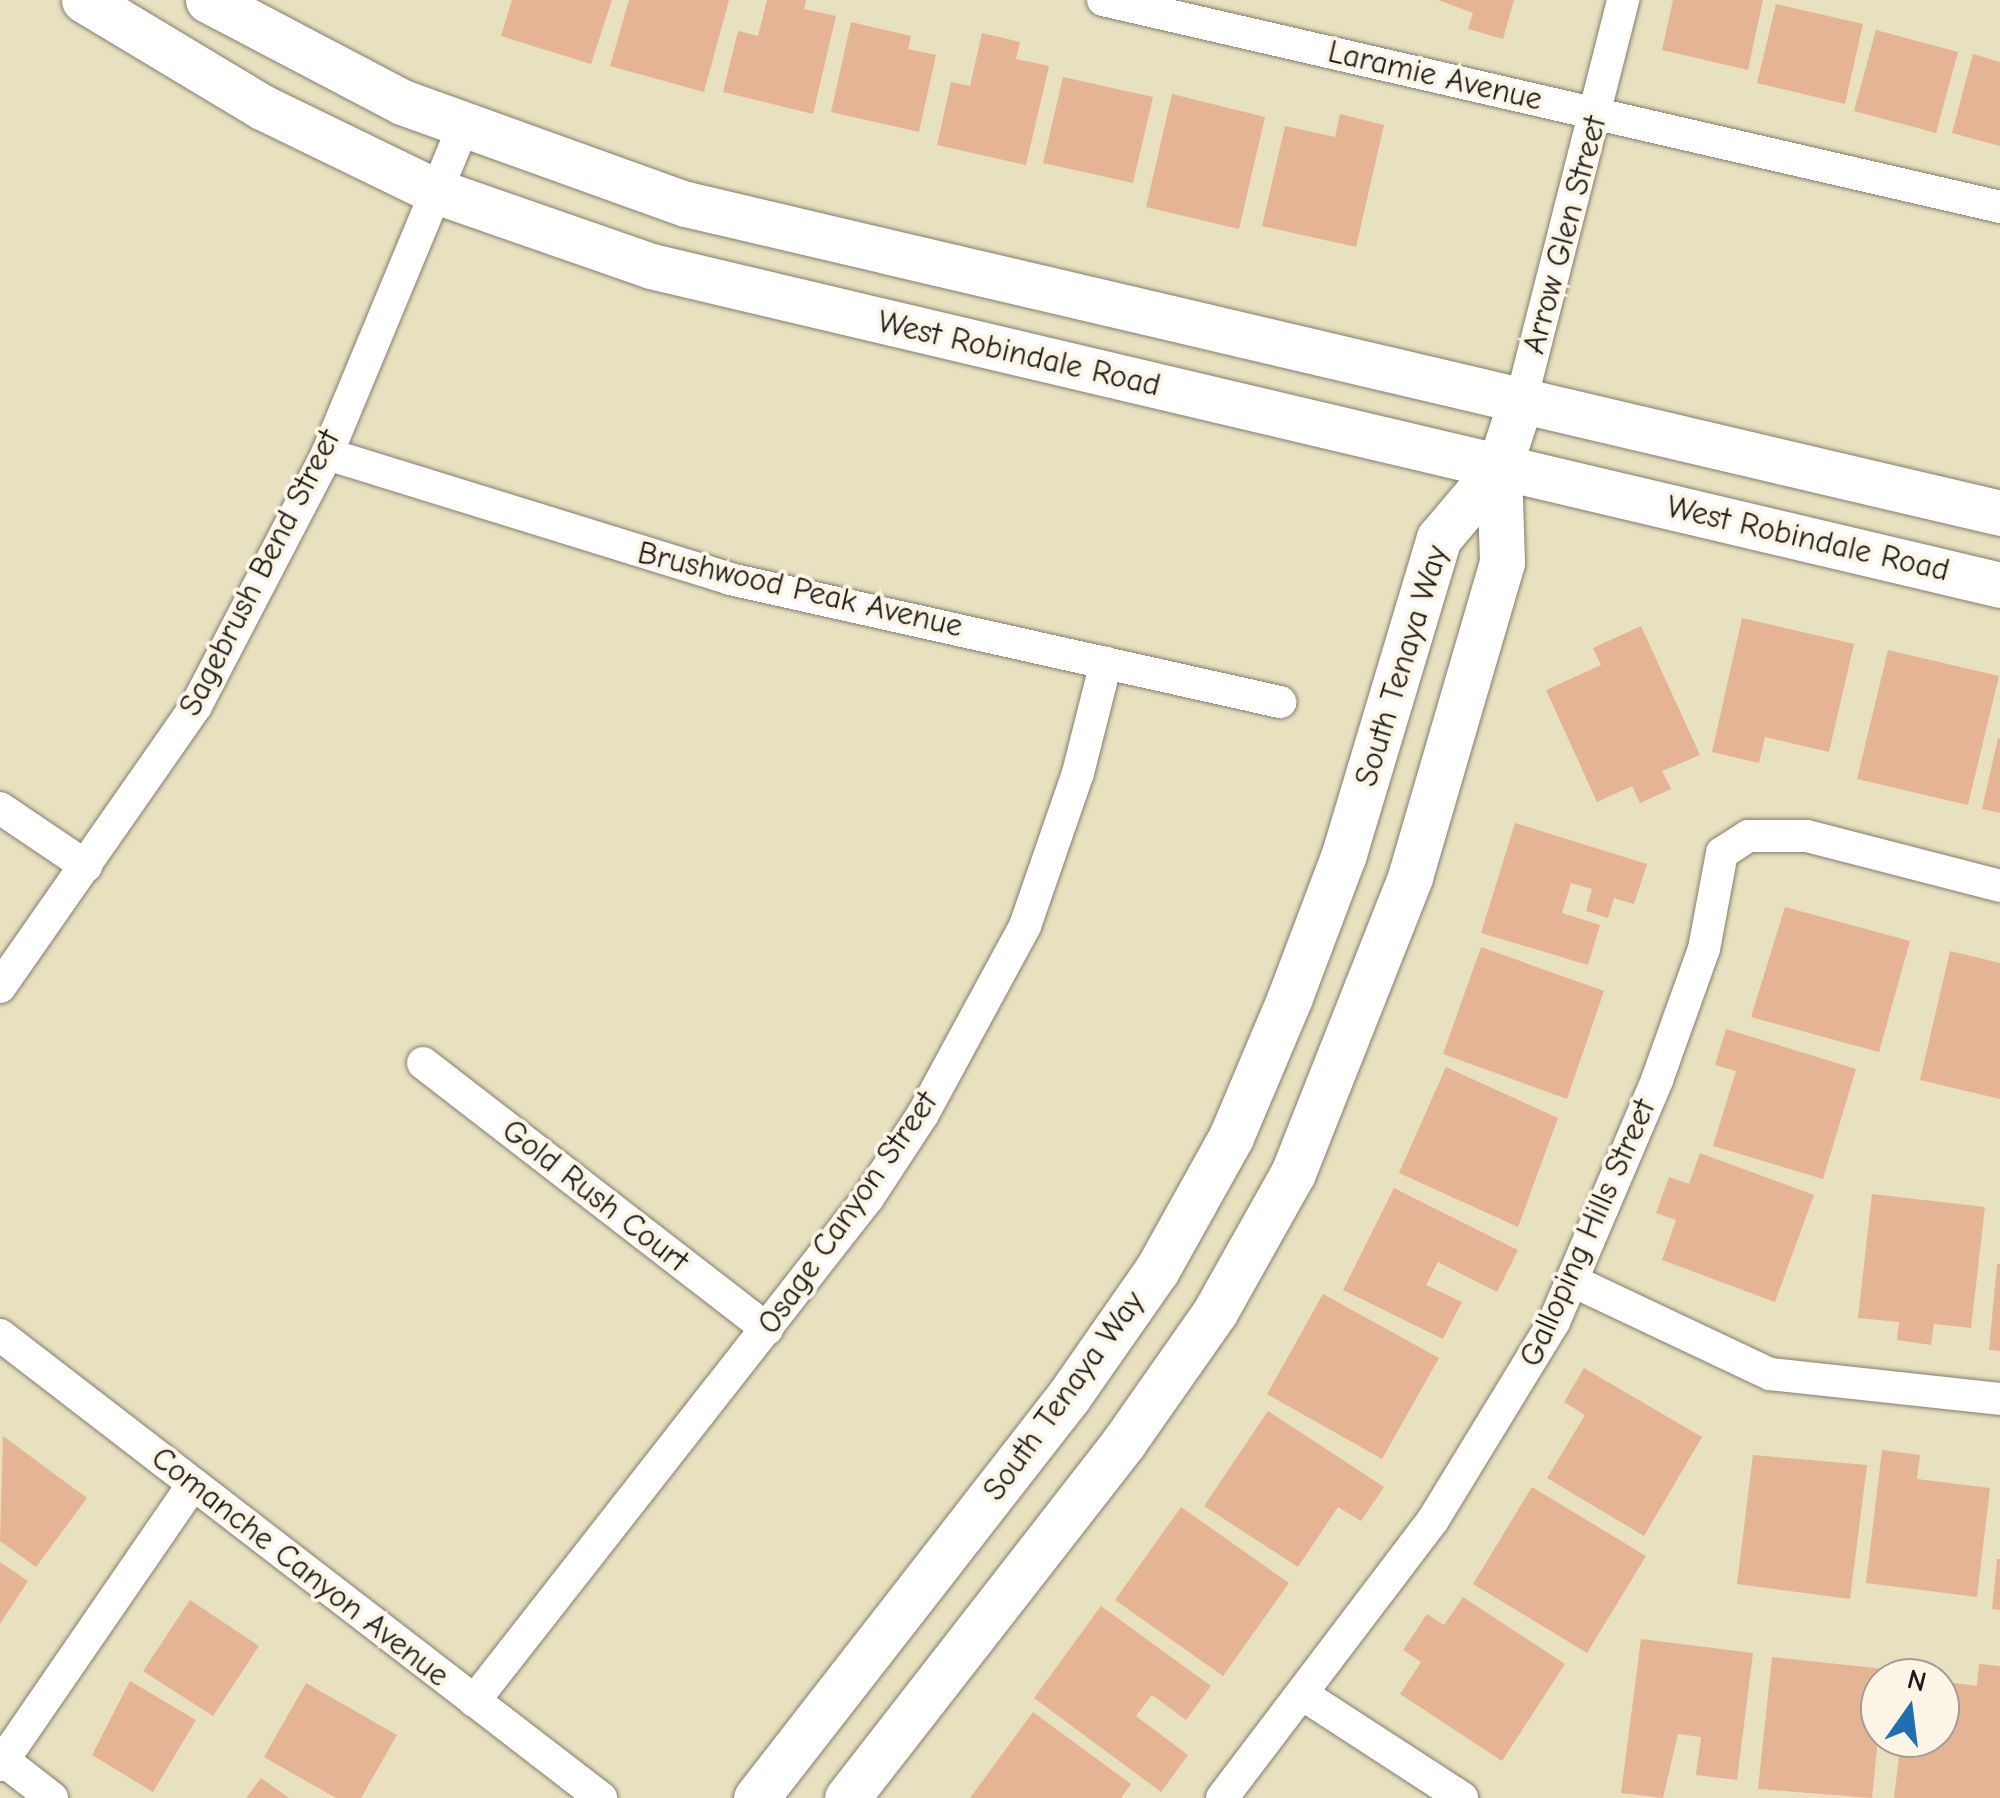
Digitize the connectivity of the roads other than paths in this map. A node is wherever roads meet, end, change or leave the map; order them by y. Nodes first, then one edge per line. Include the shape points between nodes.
1 (84, 0) edge
2 (208, 0) edge
3 (1103, 0) edge
4 (1623, 0) edge
5 (1598, 114) junction
6 (463, 127) junction
7 (434, 190) junction
8 (2000, 206) edge
9 (1521, 402) junction
10 (327, 454) junction
11 (1499, 467) junction
12 (2000, 513) edge
13 (2000, 585) edge
14 (1106, 662) junction
15 (1280, 702) dead end
16 (0, 808) edge
17 (86, 866) junction
18 (2000, 886) edge
19 (0, 987) edge
20 (423, 1063) dead end
21 (1573, 1281) junction
22 (767, 1328) junction
23 (0, 1336) edge
24 (2000, 1399) edge
25 (194, 1484) junction
26 (1302, 1694) junction
27 (474, 1701) junction
28 (1, 1762) edge
29 (52, 1798) edge
30 (601, 1798) edge
31 (756, 1798) edge
32 (847, 1798) edge
33 (1222, 1798) edge
34 (1462, 1798) edge

1 - 7 main road, West Robindale Road via 262,107
2 - 6 main road, West Robindale Road via 308,56
3 - 5 street, Laramie Avenue
4 - 5 street, Arrow Glen Street
5 - 8 street, Laramie Avenue
5 - 9 street, Arrow Glen Street
6 - 7 street, Sagebrush Bend Street
6 - 9 main road, West Robindale Road via 686,204
7 - 10 street, Sagebrush Bend Street
7 - 11 main road, West Robindale Road via 651,266
9 - 11 main road, Arrow Glen Street
9 - 12 main road, West Robindale Road
10 - 14 street, Brushwood Peak Avenue via 730,578
10 - 17 street, Sagebrush Bend Street via 196,706
11 - 13 main road, West Robindale Road
11 - 31 main road, South Tenaya Way via 1440,538 1344,854 1290,997 1231,1137 1157,1270 1069,1396
11 - 32 main road, South Tenaya Way via 1497,582 1410,876 1293,1173 1215,1312 1124,1442
14 - 15 street, Brushwood Peak Avenue
14 - 22 street, Osage Canyon Street via 1050,858 1009,956 914,1128
16 - 17 street
17 - 19 street, Sagebrush Bend Street
18 - 21 street, Galloping Hills Street via 1807,836 1748,836 1722,852 1704,948 1613,1194
20 - 22 street, Gold Rush Court
21 - 24 street via 1770,1374
21 - 26 street, Galloping Hills Street via 1498,1422
22 - 27 street, Osage Canyon Street
23 - 25 street, Comanche Canyon Avenue
25 - 27 street, Comanche Canyon Avenue
25 - 28 street
26 - 33 street, Galloping Hills Street
26 - 34 street
27 - 30 street, Comanche Canyon Avenue
28 - 29 street

